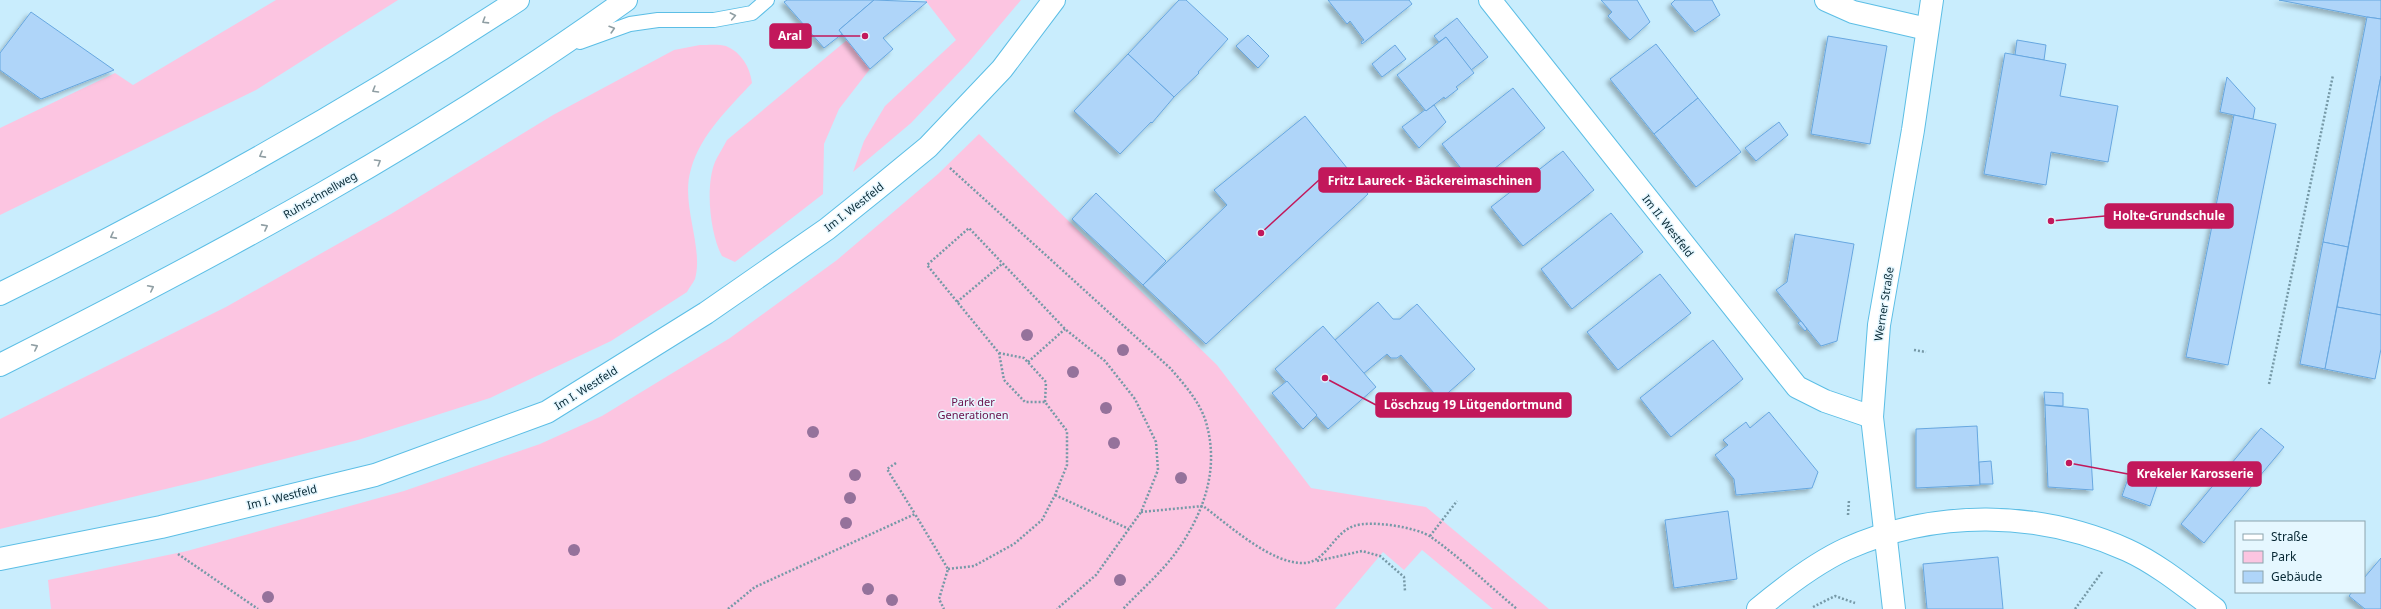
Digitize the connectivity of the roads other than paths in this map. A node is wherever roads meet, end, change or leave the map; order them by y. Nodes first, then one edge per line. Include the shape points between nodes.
1 (518, 0) edge
2 (626, 0) edge
3 (767, 0) edge
4 (1054, 0) edge
5 (1490, 0) edge
6 (1826, 0) edge
7 (1932, 0) edge
8 (1927, 29) junction
9 (526, 69) junction
10 (0, 294) edge
11 (0, 365) edge
12 (1872, 416) junction
13 (1885, 535) junction
14 (0, 559) edge
15 (1758, 609) edge
16 (1894, 609) edge
17 (2215, 609) edge

1 -> 10 main road via 376,90 296,136 147,218
2 - 9 main road, Ruhrschnellweg
9 -> 3 lane via 596,34 630,24 658,20 714,20 752,13
4 - 14 main road, Im I. Westfeld via 1002,69 928,147 827,229 706,313 548,412 375,475 161,527
5 - 12 main road, Im II. Westfeld via 1797,387 1824,401
6 - 8 main road via 1853,12
7 - 8 main road, Werner Straße
8 - 12 main road, Werner Straße via 1913,130 1879,325
11 -> 9 main road, Ruhrschnellweg via 280,218 420,136
12 - 13 main road, Werner Straße
13 - 15 main road via 1845,550 1778,592
13 - 16 main road, Werner Straße
13 - 17 main road via 1921,525 1961,519 1998,519 2044,524 2089,536 2128,551

